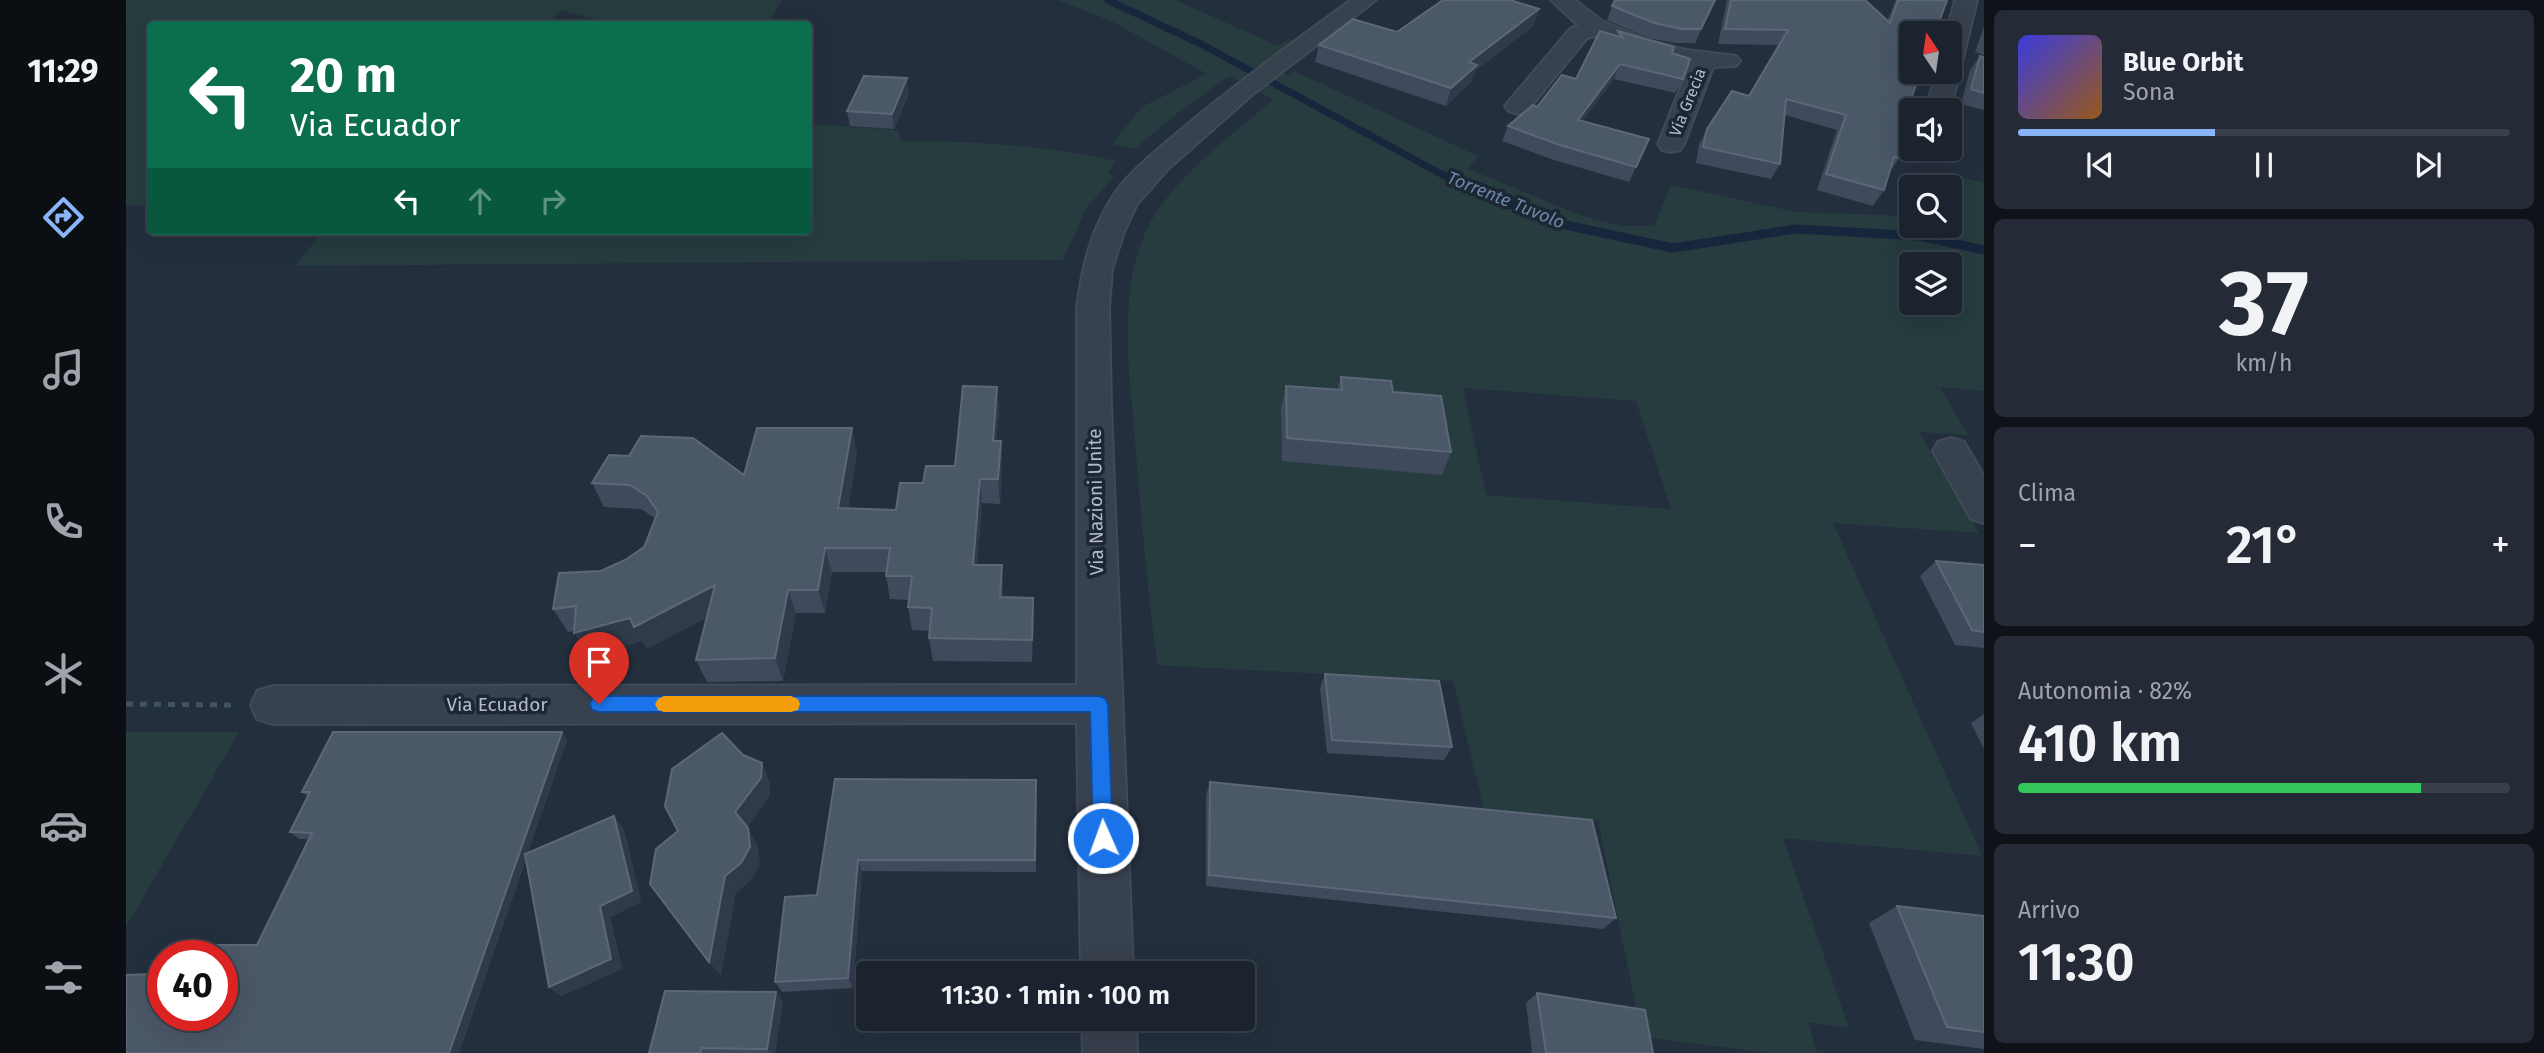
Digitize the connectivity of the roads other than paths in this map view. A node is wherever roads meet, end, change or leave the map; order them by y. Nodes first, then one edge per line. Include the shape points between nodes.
1 (1365, 0) edge
2 (1562, 0) edge
3 (1971, 15) edge
4 (1597, 29) junction
5 (1962, 45) edge
6 (1518, 106) dead end
7 (1671, 144) dead end
8 (1951, 451) dead end
9 (1984, 509) edge
10 (1099, 704) junction
11 (273, 705) road end
12 (1107, 961) edge
13 (1109, 1031) edge
14 (1110, 1053) edge

1 - 10 street, Via Nazioni Unite via 1244,89 1158,163 1124,201 1109,232 1097,270 1093,307
2 - 4 street
3 - 5 street
4 - 6 street via 1579,33
4 - 7 street, Via Grecia via 1626,41 1716,61
8 - 9 street
10 - 11 street, Via Ecuador
10 - 12 street, Via Nazioni Unite
13 - 14 street

